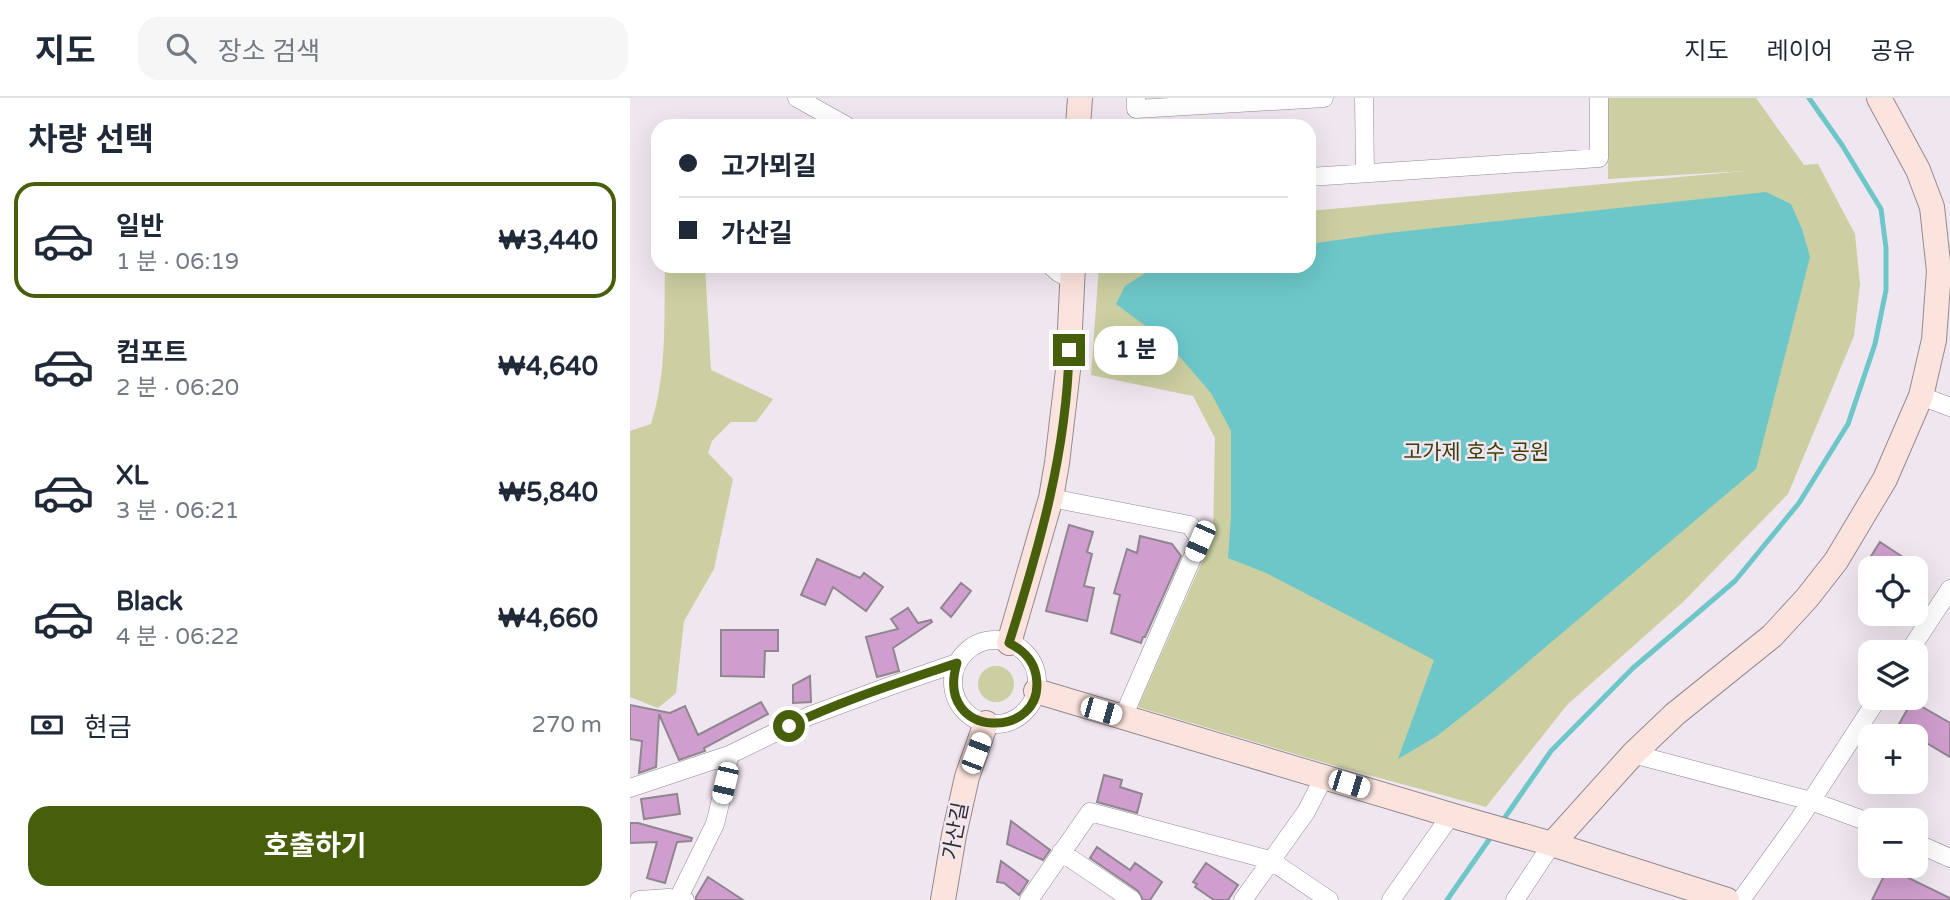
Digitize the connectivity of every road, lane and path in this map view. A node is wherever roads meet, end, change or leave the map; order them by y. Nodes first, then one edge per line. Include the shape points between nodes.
1 (797, 98) edge
2 (1080, 98) edge
3 (1136, 98) edge
4 (1324, 98) edge
5 (1364, 98) edge
6 (1599, 98) edge
7 (1878, 98) edge
8 (834, 119) edge
9 (1078, 119) edge
10 (1365, 173) junction
11 (1316, 176) edge
12 (1073, 273) edge
13 (1921, 396) junction
14 (1950, 407) edge
15 (1051, 498) junction
16 (1950, 589) edge
17 (1917, 640) edge
18 (1009, 643) junction
19 (957, 663) junction
20 (1036, 691) junction
21 (1870, 710) edge
22 (1123, 717) junction
23 (986, 723) junction
24 (1633, 754) junction
25 (729, 755) junction
26 (1324, 777) junction
27 (630, 788) edge
28 (1811, 801) junction
29 (1458, 817) junction
30 (1858, 818) edge
31 (1543, 840) junction
32 (1928, 848) edge
33 (1061, 852) junction
34 (1950, 858) edge
35 (1270, 860) junction
36 (681, 899) edge
37 (639, 900) edge
38 (943, 900) edge
39 (1029, 900) edge
40 (1132, 900) edge
41 (1243, 900) edge
42 (1329, 900) edge
43 (1391, 900) edge
44 (1515, 900) edge
45 (1727, 900) edge
46 (1741, 900) edge

1 - 8 street
2 - 9 street
3 - 4 street via 1136,109
5 - 10 street
6 - 10 street via 1599,158
7 - 13 street via 1918,170 1932,207 1940,271 1934,340
10 - 11 street
12 - 15 street via 1064,421
13 - 14 street
13 - 24 street via 1885,479 1836,561 1807,598 1772,636
15 - 18 street
15 - 22 street via 1190,525 1200,541
16 - 17 street
18 - 19 street via 985,641 964,653
18 - 20 street via 1034,667
19 - 23 street via 953,688 957,700 974,719
19 - 25 street via 809,716
20 - 22 street
20 - 23 street via 1031,704 1012,721
21 - 28 street
22 - 26 street
23 - 38 street, 가산길 via 967,777
24 - 28 street
24 - 31 street
25 - 27 street
25 - 36 street via 715,824
26 - 29 street
26 - 35 street via 1306,812
28 - 30 street
28 - 46 street
29 - 31 street
29 - 43 street
31 - 44 street
31 - 45 street
32 - 34 street
33 - 35 street via 1090,812
33 - 39 street
33 - 40 street
35 - 41 street
35 - 42 street
36 - 37 street

